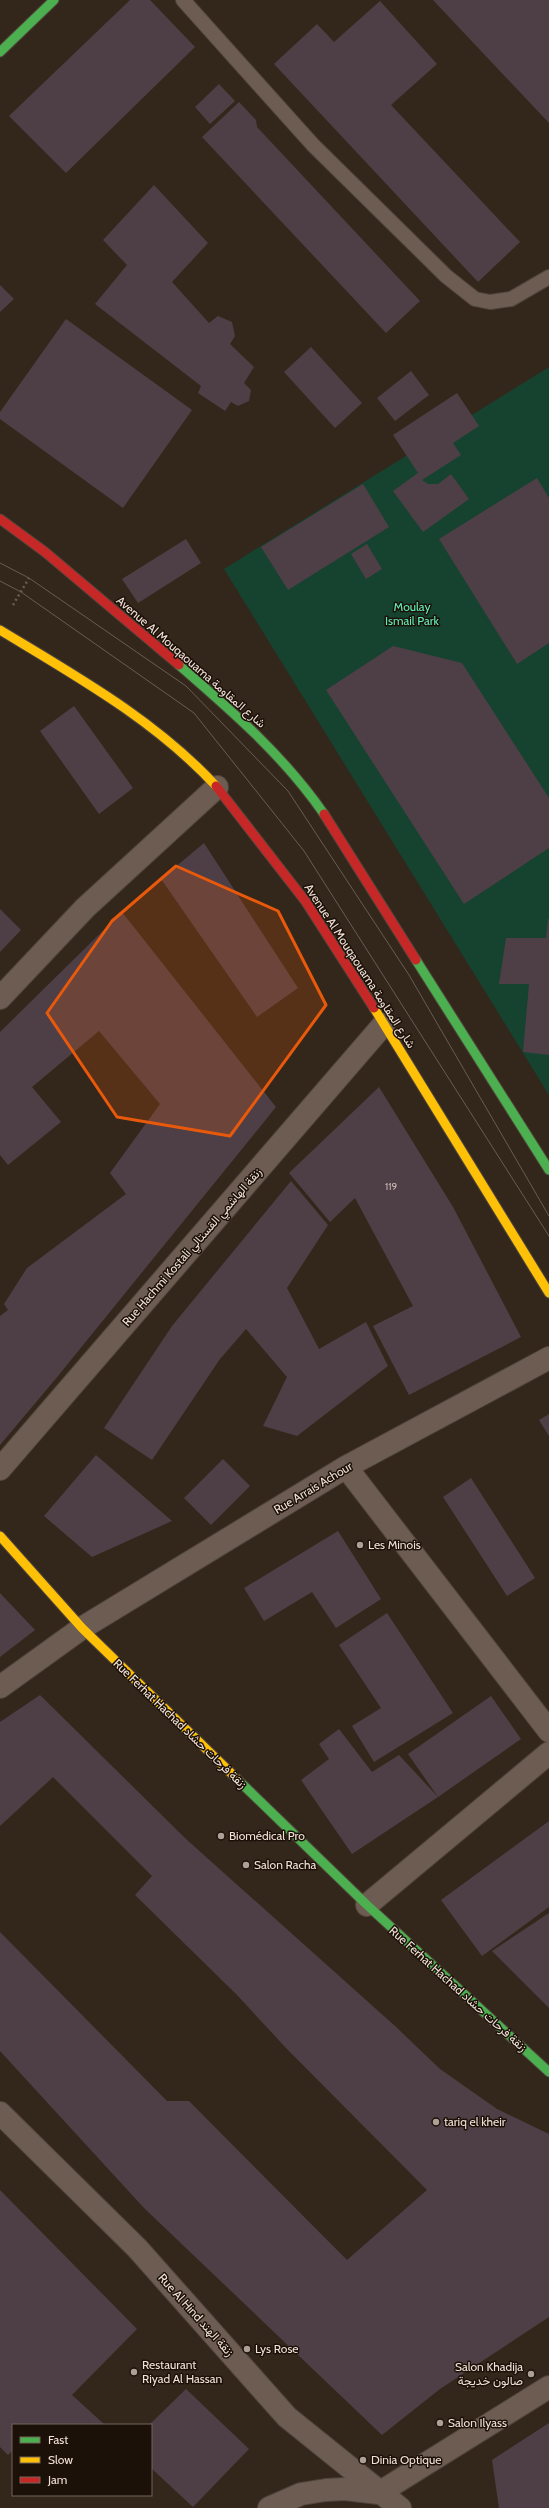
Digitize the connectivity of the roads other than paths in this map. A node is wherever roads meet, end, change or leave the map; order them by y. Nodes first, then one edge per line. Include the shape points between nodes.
1 (54, 0) edge
2 (184, 0) edge
3 (0, 52) edge
4 (549, 277) edge
5 (0, 519) edge
6 (0, 630) edge
7 (217, 786) junction
8 (0, 998) edge
9 (384, 1024) junction
10 (549, 1170) edge
11 (549, 1293) edge
12 (549, 1358) edge
13 (346, 1467) junction
14 (0, 1469) edge
15 (0, 1536) edge
16 (82, 1628) junction
17 (0, 1687) edge
18 (549, 1731) edge
19 (549, 1753) edge
20 (367, 1905) junction
21 (549, 2072) edge
22 (0, 2113) edge
23 (549, 2387) edge
24 (377, 2501) edge
25 (269, 2508) edge
26 (400, 2508) edge

1 - 3 main road
2 - 4 lane via 313,145 446,276 475,299 490,302 511,299
5 - 10 main road, Avenue Al Mouqaouama شارع المقاومة via 45,552 241,718 278,756 312,797 342,840
6 - 7 main road, Avenue Al Mouqaouama شارع المقاومة via 100,690 131,712 191,759
7 - 8 street via 85,908
7 - 9 main road, Avenue Al Mouqaouama شارع المقاومة via 306,902
9 - 11 main road, Avenue Al Mouqaouama شارع المقاومة
9 - 14 street, Rue Hachmi Kostali زنقة الهاشمي القستالي
12 - 13 street, Rue Arrais Achour
13 - 16 street, Rue Arrais Achour
13 - 18 street
15 - 16 main road, Rue Ferhat Hachad زنقة فرحات حشاد
16 - 17 street, Rue Arrais Achour
16 - 20 main road, Rue Ferhat Hachad زنقة فرحات حشاد
19 - 20 street
20 - 21 main road, Rue Ferhat Hachad زنقة فرحات حشاد
22 - 24 street, Rue Al Hind زنقة الهند via 137,2248 288,2417
23 - 24 street
24 - 25 street via 326,2490 301,2494
24 - 26 street, Rue Al Hind زنقة الهند

